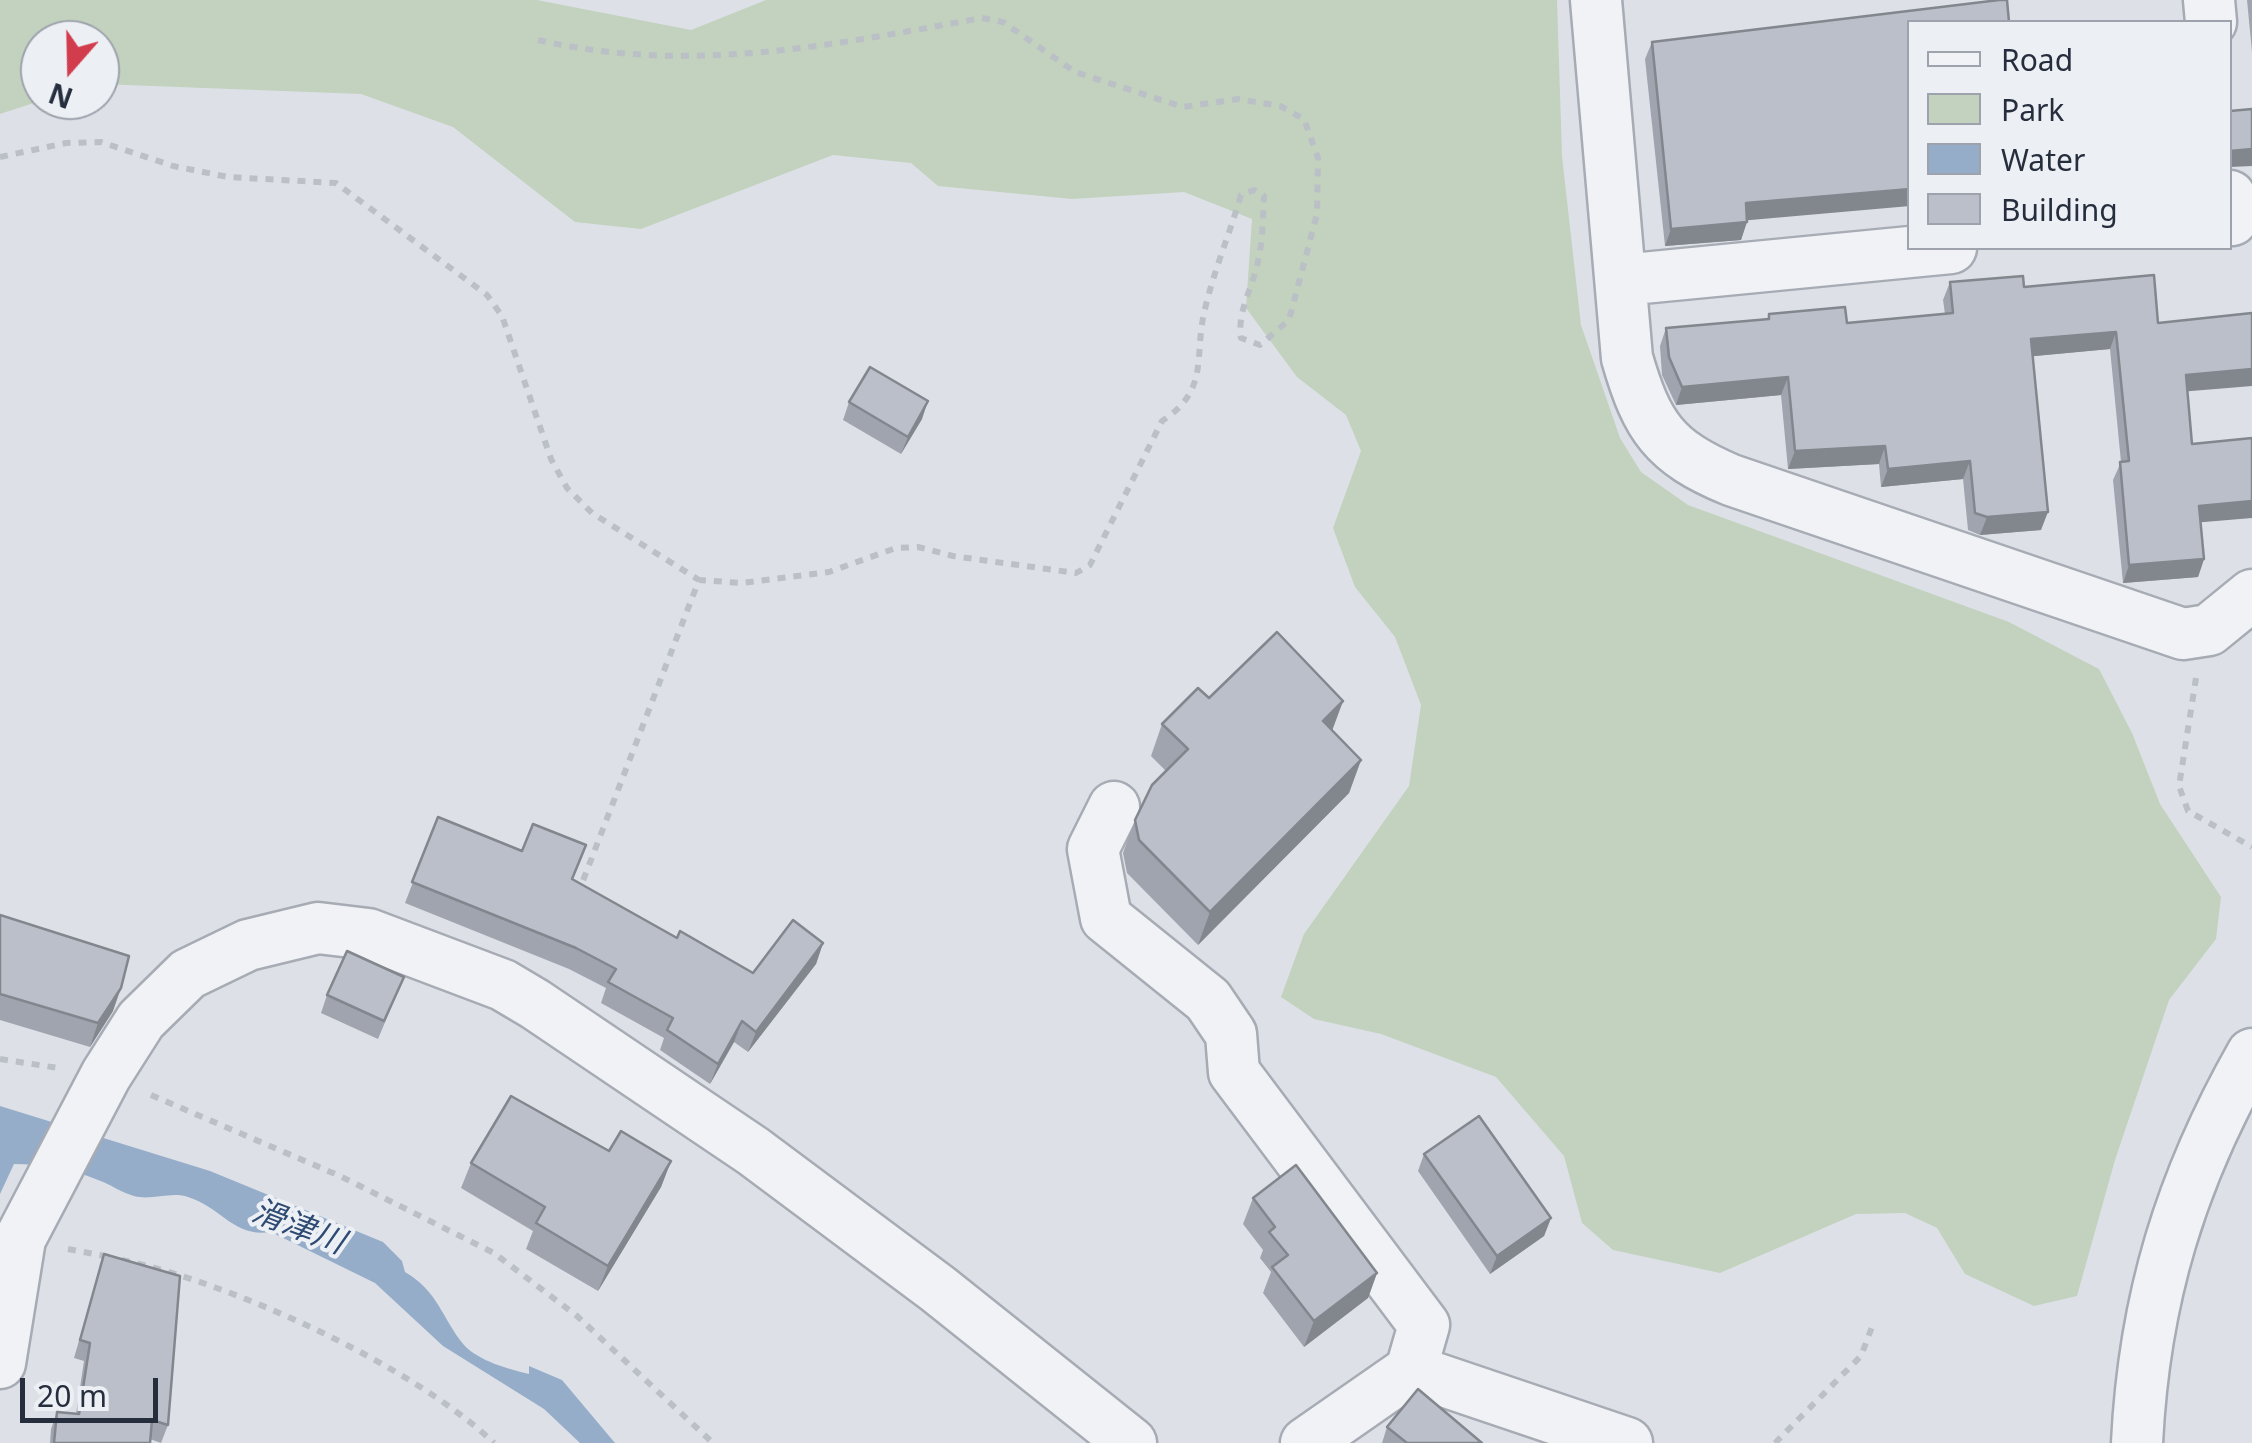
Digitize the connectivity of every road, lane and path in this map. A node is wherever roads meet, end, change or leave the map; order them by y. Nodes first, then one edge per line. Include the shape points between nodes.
1 (1596, 0) edge
2 (538, 40) dead end
3 (0, 157) edge
4 (1930, 250) edge
5 (1622, 280) junction
6 (699, 580) junction
7 (2252, 594) edge
8 (2198, 632) junction
9 (1114, 807) dead end
10 (2252, 846) edge
11 (578, 894) edge
12 (2252, 1054) edge
13 (0, 1060) edge
14 (102, 1084) junction
15 (24, 1232) junction
16 (1872, 1324) dead end
17 (0, 1363) edge
18 (1411, 1370) junction
19 (494, 1443) edge
20 (713, 1443) edge
21 (1130, 1443) edge
22 (1306, 1443) edge
23 (1627, 1443) edge
24 (1774, 1443) edge
25 (2136, 1443) edge

1 - 5 street
2 - 6 path via 626,56 736,58 982,18 1003,22 1075,72 1183,107 1238,99 1280,106 1304,118 1318,158 1317,214 1288,320 1260,346 1241,338 1239,321 1263,223 1264,196 1254,190 1241,195 1204,312 1201,367 1184,406 1162,420 1090,564 1076,574 918,547 829,572 742,583
3 - 6 path via 101,142 228,177 316,180 351,192 487,295 502,316 551,459 568,488 592,513
4 - 5 street
5 - 8 street via 1627,358 1640,406 1661,438 1692,464 1952,558 2182,634
6 - 11 path
7 - 8 street
8 - 10 path via 2179,786 2188,811
9 - 18 street via 1092,849 1106,918 1208,1000 1231,1034 1234,1072 1424,1325
12 - 25 street via 2216,1116 2173,1230 2141,1360
13 - 14 path
14 - 15 street
14 - 20 path via 340,1176 494,1252 577,1316
14 - 21 street via 141,1020 188,974 248,944 318,928 368,934 503,985 535,1004 753,1151
15 - 17 street
15 - 19 path via 149,1266 335,1340
16 - 24 path via 1861,1356
18 - 22 street
18 - 23 street

